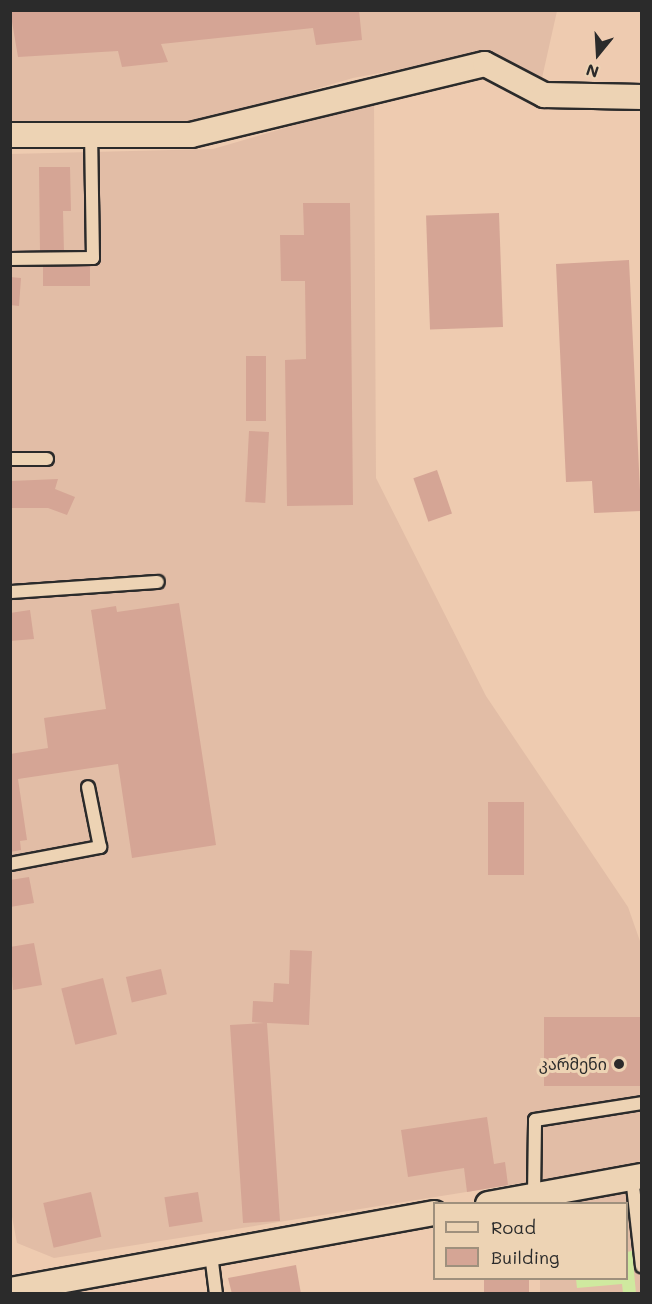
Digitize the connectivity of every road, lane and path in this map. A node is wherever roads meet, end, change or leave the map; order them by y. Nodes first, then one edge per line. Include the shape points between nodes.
1 (642, 97) edge
2 (10, 135) edge
3 (91, 135) junction
4 (10, 259) edge
5 (10, 459) edge
6 (47, 459) dead end
7 (158, 582) dead end
8 (10, 592) edge
9 (88, 787) dead end
10 (10, 864) edge
11 (642, 1103) edge
12 (637, 1176) edge
13 (534, 1195) junction
14 (494, 1202) edge
15 (433, 1213) edge
16 (211, 1254) junction
17 (642, 1266) edge
18 (10, 1290) edge
19 (216, 1293) edge

1 - 3 street via 544,95 485,64 191,135
2 - 3 street
3 - 4 lane via 93,258
5 - 6 lane
7 - 8 lane
9 - 10 lane via 100,847
11 - 13 lane via 535,1120
12 - 13 street
12 - 17 lane
13 - 14 street
15 - 16 street
16 - 18 street
16 - 19 lane

